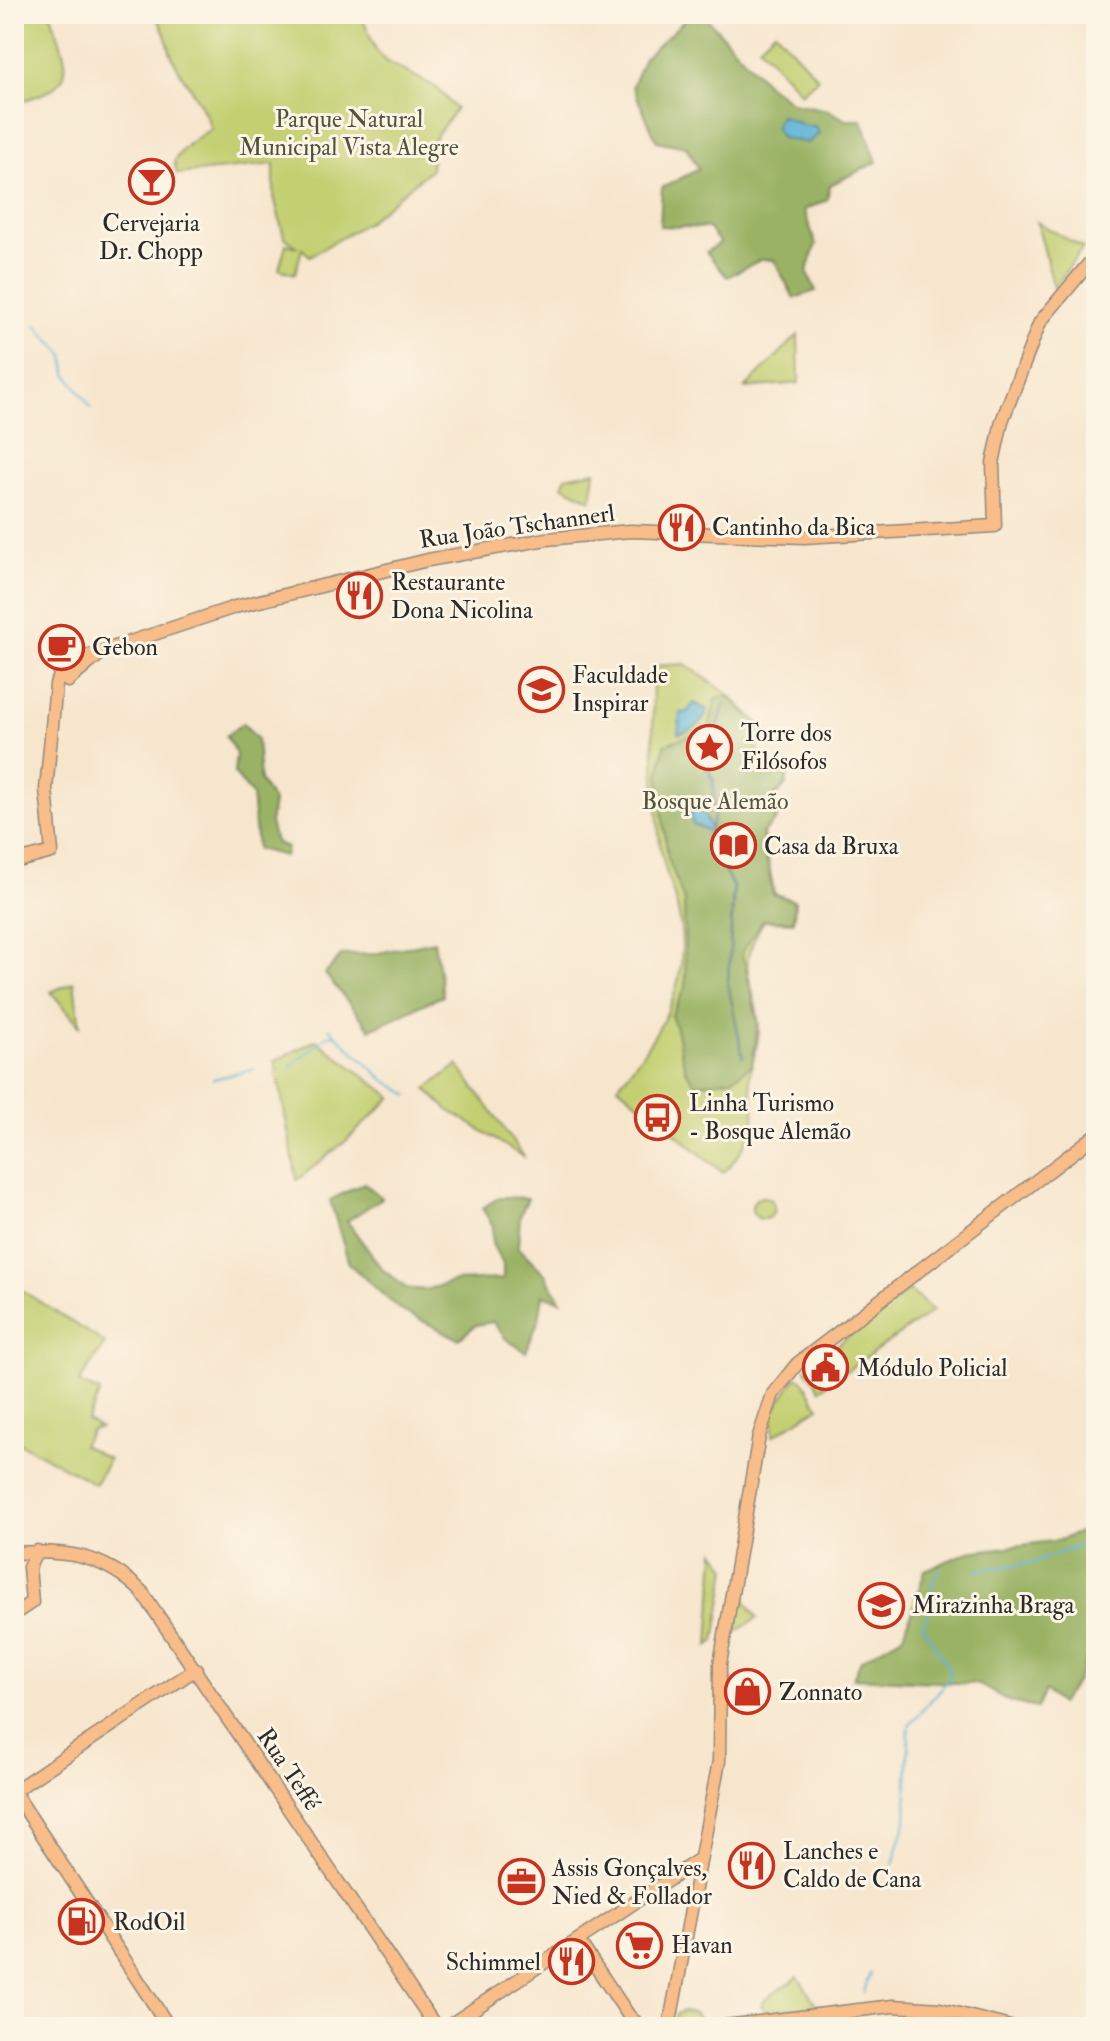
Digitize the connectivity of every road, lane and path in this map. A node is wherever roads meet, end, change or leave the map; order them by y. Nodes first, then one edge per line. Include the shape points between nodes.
1 (1096, 255) edge
2 (106, 650) junction
3 (68, 677) junction
4 (14, 862) edge
5 (1096, 1135) edge
6 (37, 1551) junction
7 (14, 1553) edge
8 (14, 1614) edge
9 (196, 1669) junction
10 (14, 1792) edge
11 (700, 1859) junction
12 (673, 1877) junction
13 (694, 1886) junction
14 (578, 1940) junction
15 (169, 2027) edge
16 (436, 2027) edge
17 (447, 2027) edge
18 (641, 2027) edge
19 (669, 2027) edge
20 (719, 2027) edge
21 (1010, 2027) edge

1 - 2 main road, Rua João Tschannerl via 1040,322 1002,421 993,463 995,526 804,537 630,531 547,539 428,560 235,607
2 - 3 main road, Rua João Tschannerl
2 - 3 main road, Rua João Tschannerl via 61,666
3 - 4 main road via 56,704 46,789 52,852
5 - 11 main road via 797,1364 773,1394 762,1422 722,1650 719,1761
6 - 7 main road, Rua Teffé
6 - 8 main road via 29,1567 32,1602
6 - 9 main road, Rua Teffé via 86,1556 122,1573 142,1592
9 - 10 main road
9 - 16 main road, Rua Teffé
10 - 15 main road
11 - 12 main road
11 - 13 main road
12 - 13 main road
12 - 14 main road
13 - 19 main road
14 - 17 main road
14 - 18 main road
20 - 21 main road via 893,2006 948,2011

